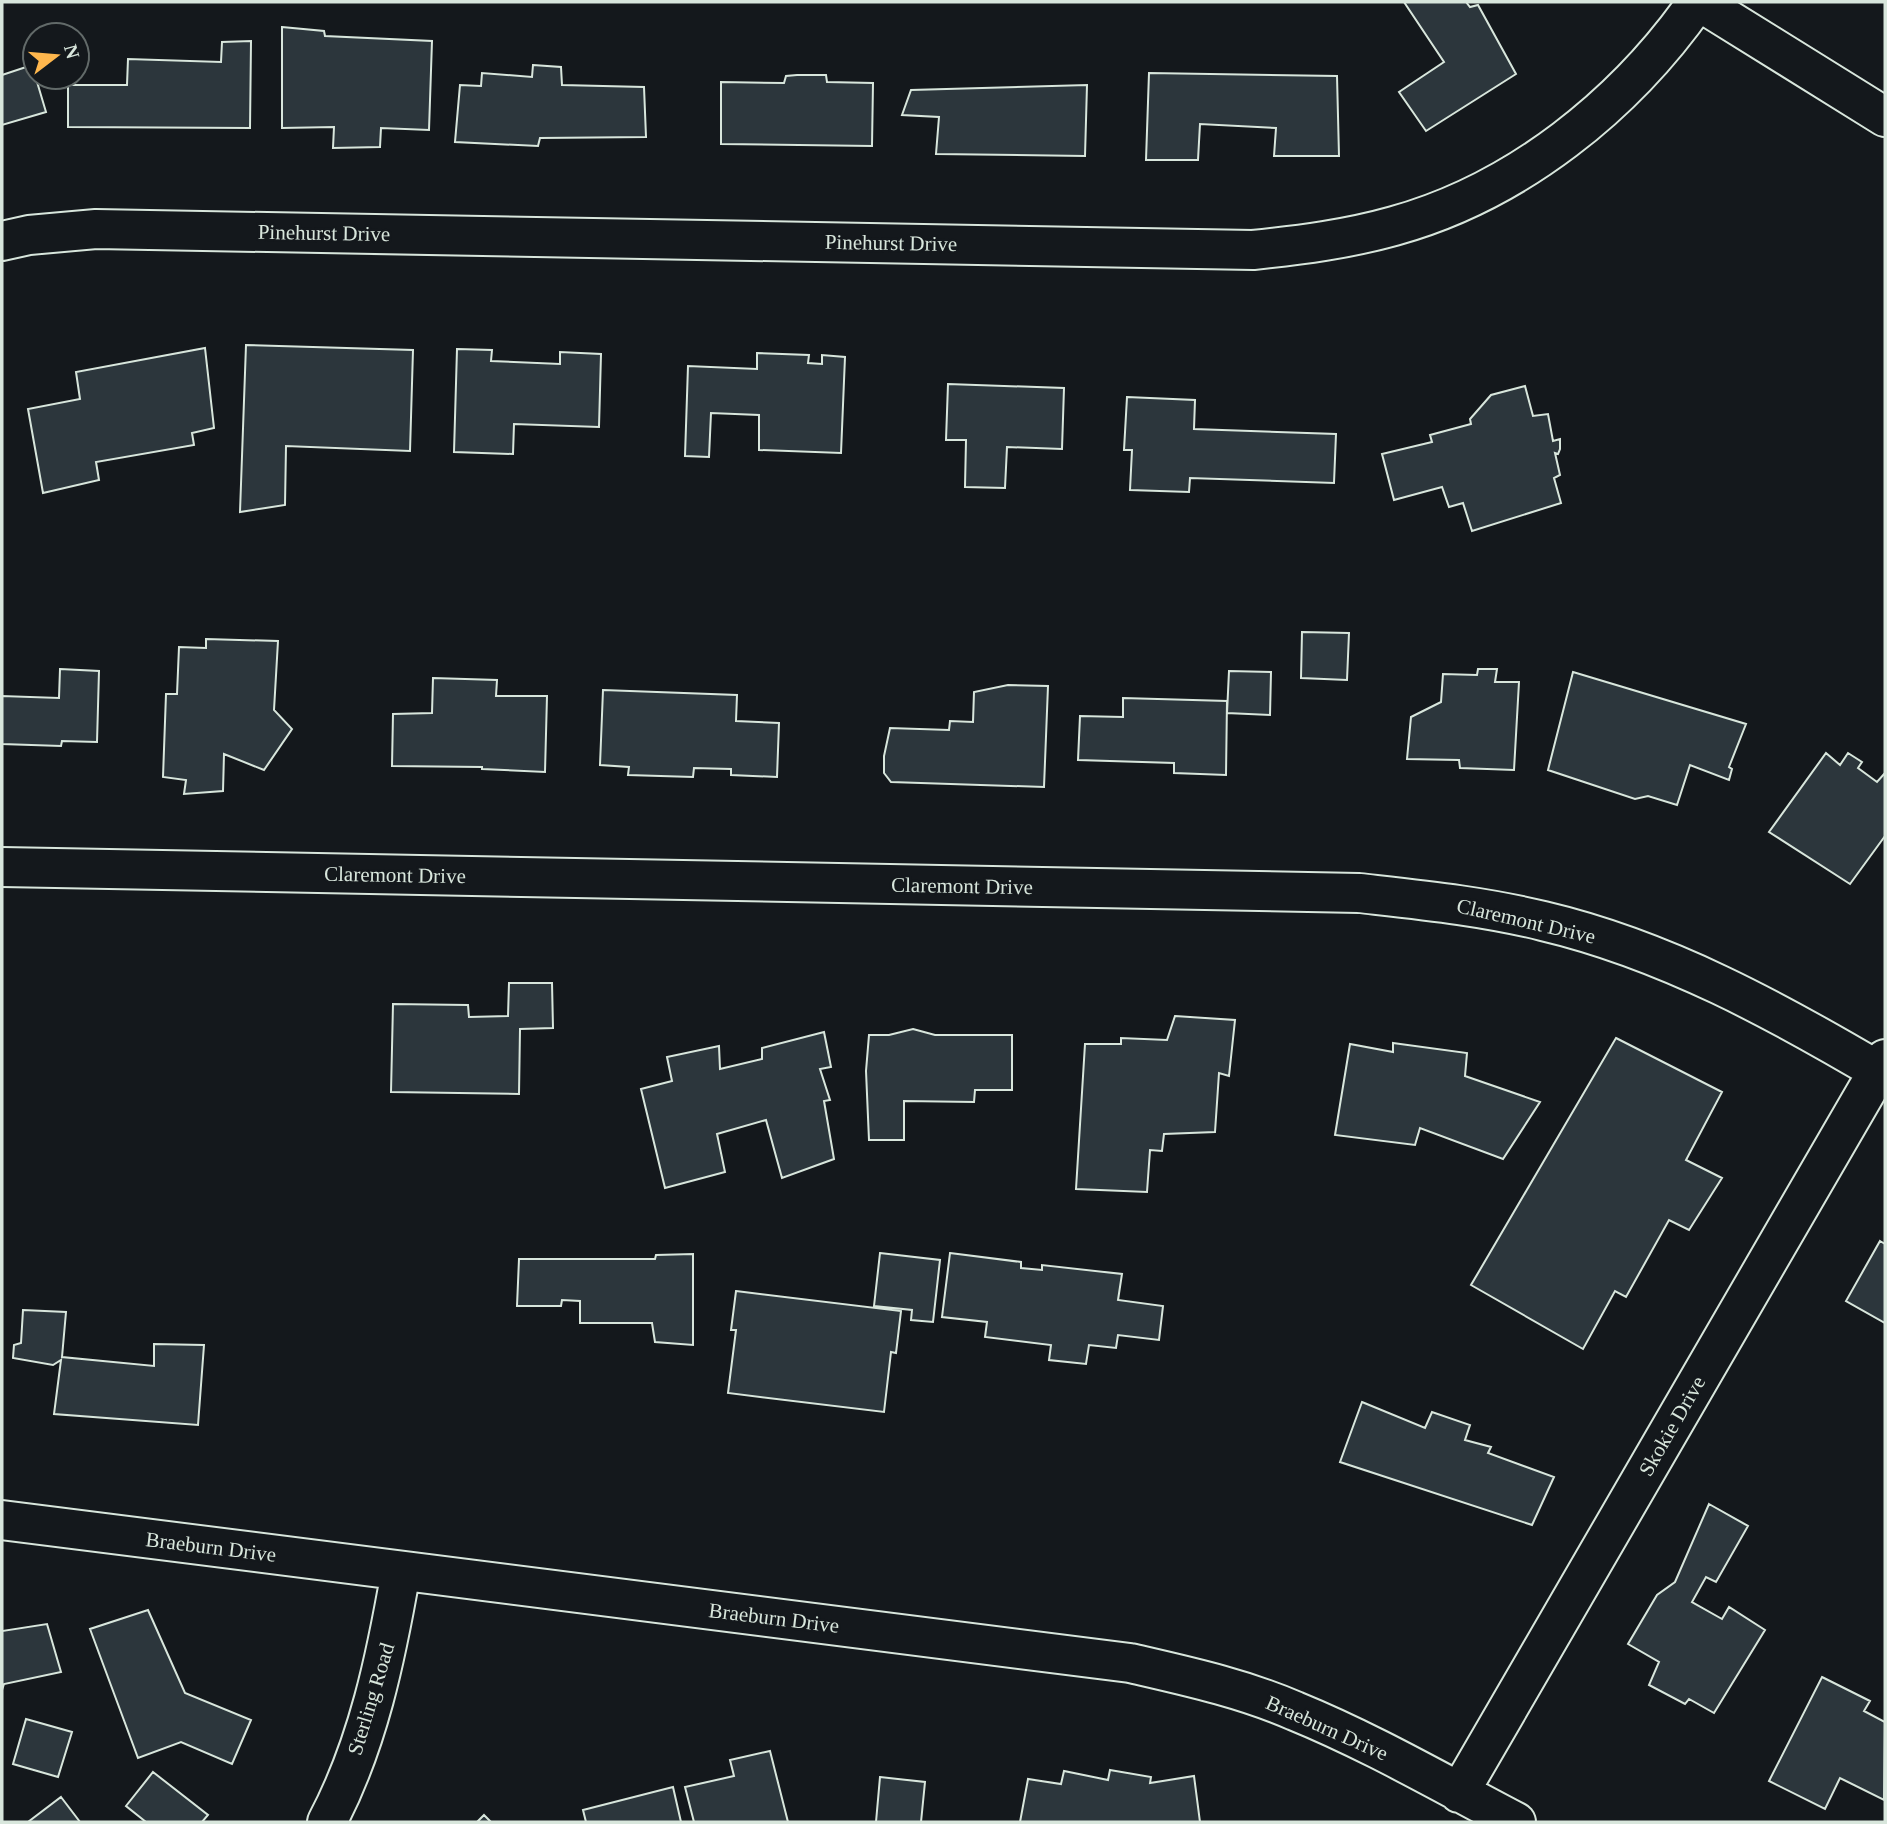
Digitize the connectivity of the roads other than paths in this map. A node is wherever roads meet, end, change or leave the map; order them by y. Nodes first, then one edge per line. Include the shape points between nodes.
1 (1698, 2) edge
2 (1885, 117) edge
3 (2, 241) edge
4 (2, 867) edge
5 (1883, 1068) edge
6 (2, 1520) edge
7 (401, 1571) junction
8 (1460, 1793) junction
9 (327, 1822) edge
10 (1516, 1822) edge

1 - 2 street
1 - 3 street, Pinehurst Drive via 1640,74 1591,120 1528,166 1460,202 1396,226 1320,243 1252,250 96,229
4 - 5 street, Claremont Drive via 1359,893 1436,901 1545,921 1626,946 1706,977
5 - 8 street, Skokie Drive
6 - 7 street, Braeburn Drive
7 - 8 street, Braeburn Drive via 1130,1663 1213,1682 1294,1710
7 - 9 street, Sterling Road via 388,1648 365,1731
8 - 10 street, Braeburn Drive

